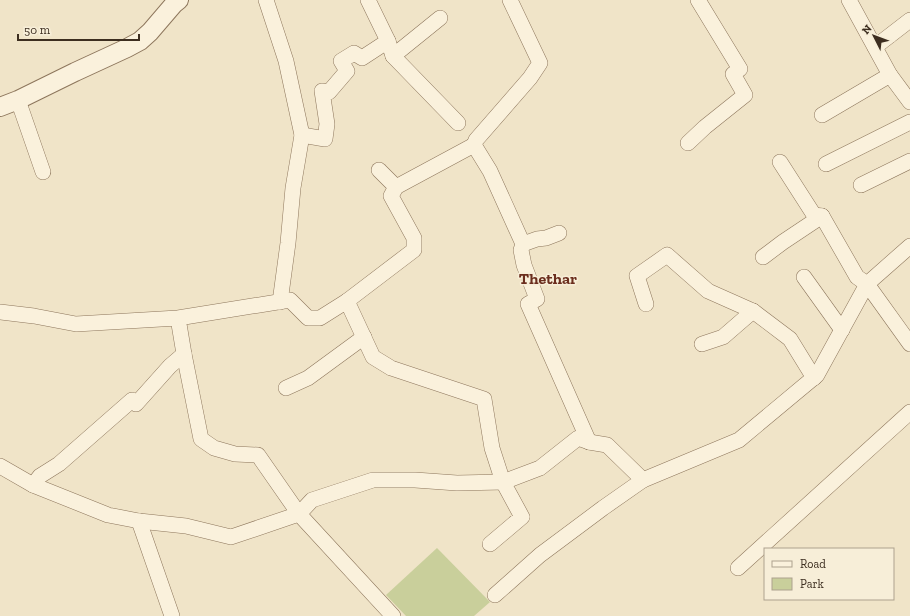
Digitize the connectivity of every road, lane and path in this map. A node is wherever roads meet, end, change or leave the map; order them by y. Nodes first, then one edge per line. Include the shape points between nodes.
1 (179, 0) edge
2 (266, 0) edge
3 (368, 0) edge
4 (510, 0) edge
5 (698, 0) edge
6 (849, 0) edge
7 (440, 18) dead end
8 (910, 20) edge
9 (388, 41) junction
10 (875, 47) junction
11 (392, 56) junction
12 (890, 75) junction
13 (18, 100) junction
14 (910, 102) edge
15 (0, 107) edge
16 (822, 115) dead end
17 (910, 122) edge
18 (458, 123) dead end
19 (302, 135) junction
20 (688, 143) dead end
21 (474, 145) junction
22 (910, 161) edge
23 (780, 162) dead end
24 (826, 164) dead end
25 (379, 170) dead end
26 (43, 172) dead end
27 (861, 185) dead end
28 (396, 187) junction
29 (822, 216) junction
30 (559, 233) dead end
31 (523, 244) junction
32 (910, 246) edge
33 (763, 257) dead end
34 (804, 277) dead end
35 (868, 284) junction
36 (347, 301) junction
37 (280, 302) junction
38 (646, 304) dead end
39 (753, 311) junction
40 (0, 312) edge
41 (178, 318) junction
42 (842, 330) junction
43 (364, 337) junction
44 (702, 344) dead end
45 (910, 344) edge
46 (184, 354) junction
47 (814, 378) junction
48 (286, 388) dead end
49 (910, 412) edge
50 (589, 442) junction
51 (0, 466) edge
52 (643, 480) junction
53 (503, 482) junction
54 (33, 485) junction
55 (299, 514) junction
56 (139, 521) junction
57 (490, 544) dead end
58 (738, 568) dead end
59 (495, 595) dead end
60 (172, 616) edge
61 (393, 616) edge

1 - 13 street via 140,41
2 - 19 street via 286,61
3 - 9 street
4 - 21 street via 540,63
5 - 20 street via 740,69 733,74 745,95
6 - 10 street
7 - 11 street
8 - 10 street
9 - 11 street
9 - 19 street via 362,58 354,53 341,61 347,71 329,92 322,91 327,124 325,139
10 - 12 street
11 - 18 street
12 - 14 street
12 - 16 street
13 - 15 street
13 - 26 street
17 - 24 street
19 - 37 street via 293,188
21 - 28 street
21 - 31 street via 490,171
22 - 27 street
23 - 29 street via 814,215
25 - 28 street
28 - 36 street via 391,196 414,238 414,250
29 - 33 street
29 - 35 street via 857,277
30 - 31 street
31 - 50 street via 524,265 537,298 528,304
32 - 35 street
34 - 42 street
35 - 42 street
35 - 45 street
36 - 37 street via 320,318 308,318 290,300
36 - 43 street
37 - 41 street
38 - 39 street via 636,276 667,255 708,291
39 - 44 street via 723,337
39 - 47 street via 790,339
40 - 41 street via 76,324
41 - 46 street
42 - 47 street
43 - 48 street via 308,378
43 - 53 street via 373,357 391,368 484,399 492,448
46 - 54 street via 136,404 132,400 59,464 40,476
46 - 55 street via 201,439 214,448 235,454 258,455
47 - 52 street via 739,440
49 - 58 street
50 - 52 street via 607,445
50 - 53 street via 578,438 540,468
51 - 54 street
52 - 59 street via 540,555
53 - 55 street via 373,480 312,500
53 - 57 street via 522,517
54 - 56 street via 108,515
55 - 56 street via 231,536 186,526
55 - 61 street
56 - 60 street

